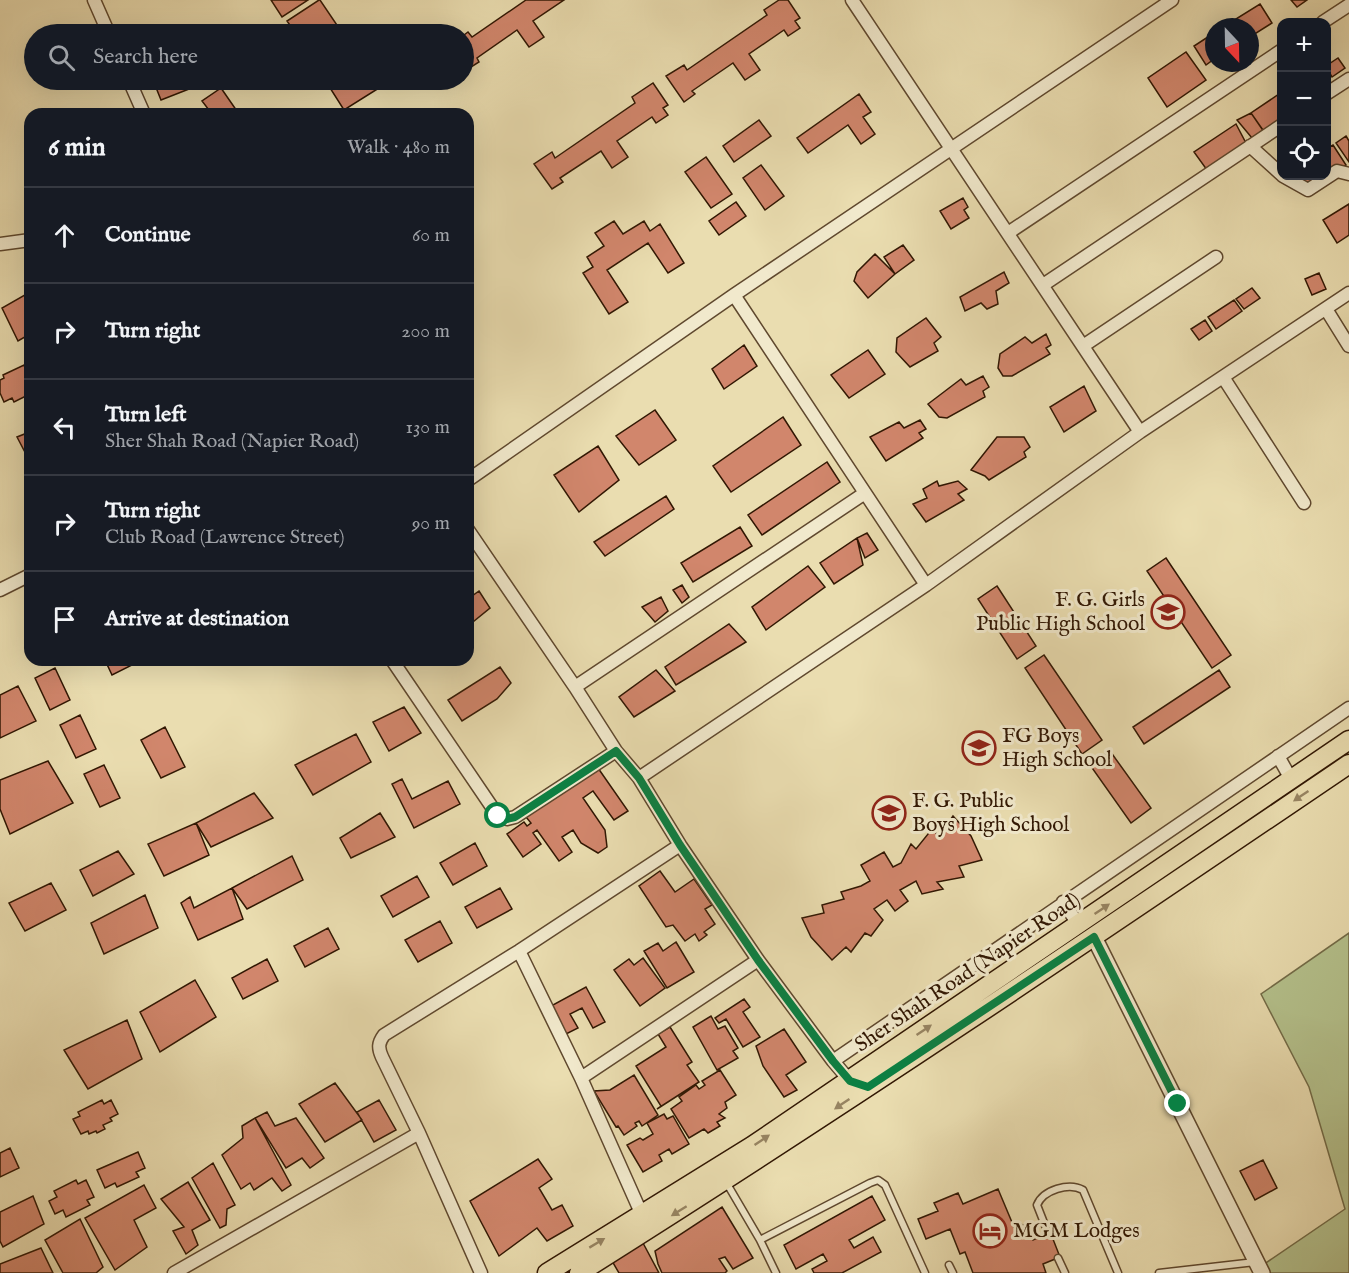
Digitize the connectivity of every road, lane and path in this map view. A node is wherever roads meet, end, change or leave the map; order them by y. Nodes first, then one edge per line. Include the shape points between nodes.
1 (94, 0) edge
2 (852, 0) edge
3 (1172, 0) edge
4 (1349, 4) edge
5 (1329, 18) edge
6 (105, 24) edge
7 (1277, 53) edge
8 (1349, 79) edge
9 (133, 90) edge
10 (1331, 91) edge
11 (141, 108) edge
12 (1280, 126) edge
13 (1250, 146) junction
14 (952, 149) junction
15 (1277, 170) edge
16 (1349, 174) edge
17 (1331, 175) edge
18 (1291, 180) edge
19 (1324, 180) edge
20 (1008, 233) junction
21 (24, 241) edge
22 (0, 244) edge
23 (1216, 257) dead end
24 (1043, 285) junction
25 (1349, 293) edge
26 (734, 295) junction
27 (1326, 309) junction
28 (1083, 346) junction
29 (1349, 346) edge
30 (1223, 377) junction
31 (1140, 432) junction
32 (474, 476) edge
33 (865, 494) junction
34 (1304, 503) dead end
35 (474, 539) edge
36 (24, 578) edge
37 (926, 585) junction
38 (0, 590) edge
39 (396, 666) edge
40 (575, 687) junction
41 (1349, 708) edge
42 (1349, 740) edge
43 (616, 751) junction
44 (1278, 756) junction
45 (1349, 764) edge
46 (639, 778) junction
47 (1292, 779) junction
48 (680, 845) junction
49 (1063, 903) junction
50 (1079, 925) junction
51 (1094, 937) junction
52 (519, 951) junction
53 (758, 960) junction
54 (833, 1061) junction
55 (581, 1078) junction
56 (850, 1081) junction
57 (868, 1087) junction
58 (419, 1133) junction
59 (726, 1181) junction
60 (642, 1215) junction
61 (1048, 1233) dead end
62 (760, 1240) junction
63 (1058, 1258) dead end
64 (949, 1265) dead end
65 (1259, 1267) edge
66 (174, 1273) edge
67 (481, 1273) edge
68 (547, 1273) edge
69 (579, 1273) edge
70 (776, 1273) edge
71 (925, 1273) edge
72 (953, 1273) edge
73 (1065, 1273) edge
74 (1118, 1273) edge
75 (1159, 1273) edge

1 - 6 street
2 - 14 street
3 - 14 street
4 - 5 street
7 - 20 street
8 - 10 street
9 - 11 street
12 - 13 street
13 - 15 street
13 - 24 street
14 - 20 street
14 - 26 street
16 - 17 street via 1338,171
18 - 19 street via 1308,190
20 - 24 street
21 - 22 street
23 - 28 street
24 - 28 street
25 - 27 street
26 - 32 street
26 - 33 street
27 - 29 street
27 - 30 street
28 - 31 street
30 - 31 street
30 - 34 street
31 - 37 street
33 - 37 street
33 - 40 street
35 - 40 street
36 - 38 street
37 - 46 street
39 - 43 street via 498,816 515,817
40 - 43 street
41 - 44 street
42 - 47 main road, Sher Shah Road (Napier Road)
43 - 46 street
44 - 47 street
44 - 49 street
45 -> 51 main road, Sher Shah Road (Napier Road)
46 - 48 street
50 -> 47 main road, Sher Shah Road (Napier Road)
48 - 52 street
48 - 53 street
49 - 50 street
49 - 54 street
56 -> 50 main road, Sher Shah Road (Napier Road)
51 - 57 main road, Sher Shah Road (Napier Road)
51 - 65 street
52 - 55 street
52 - 58 street via 384,1035 379,1042 378,1049
53 - 54 street
53 - 55 street
54 - 56 street
55 - 60 street
56 - 57 street
60 -> 56 main road, Sher Shah Road (Napier Road)
57 -> 59 main road, Sher Shah Road (Napier Road)
58 - 66 street
58 - 67 street
59 - 62 lane
59 -> 69 main road, Sher Shah Road (Napier Road)
68 -> 60 main road, Sher Shah Road (Napier Road)
61 - 74 lane via 1038,1201 1055,1190 1077,1186 1083,1190
62 - 70 lane
62 - 71 lane via 878,1180 885,1185
63 - 73 lane
64 - 72 lane
65 - 75 lane

